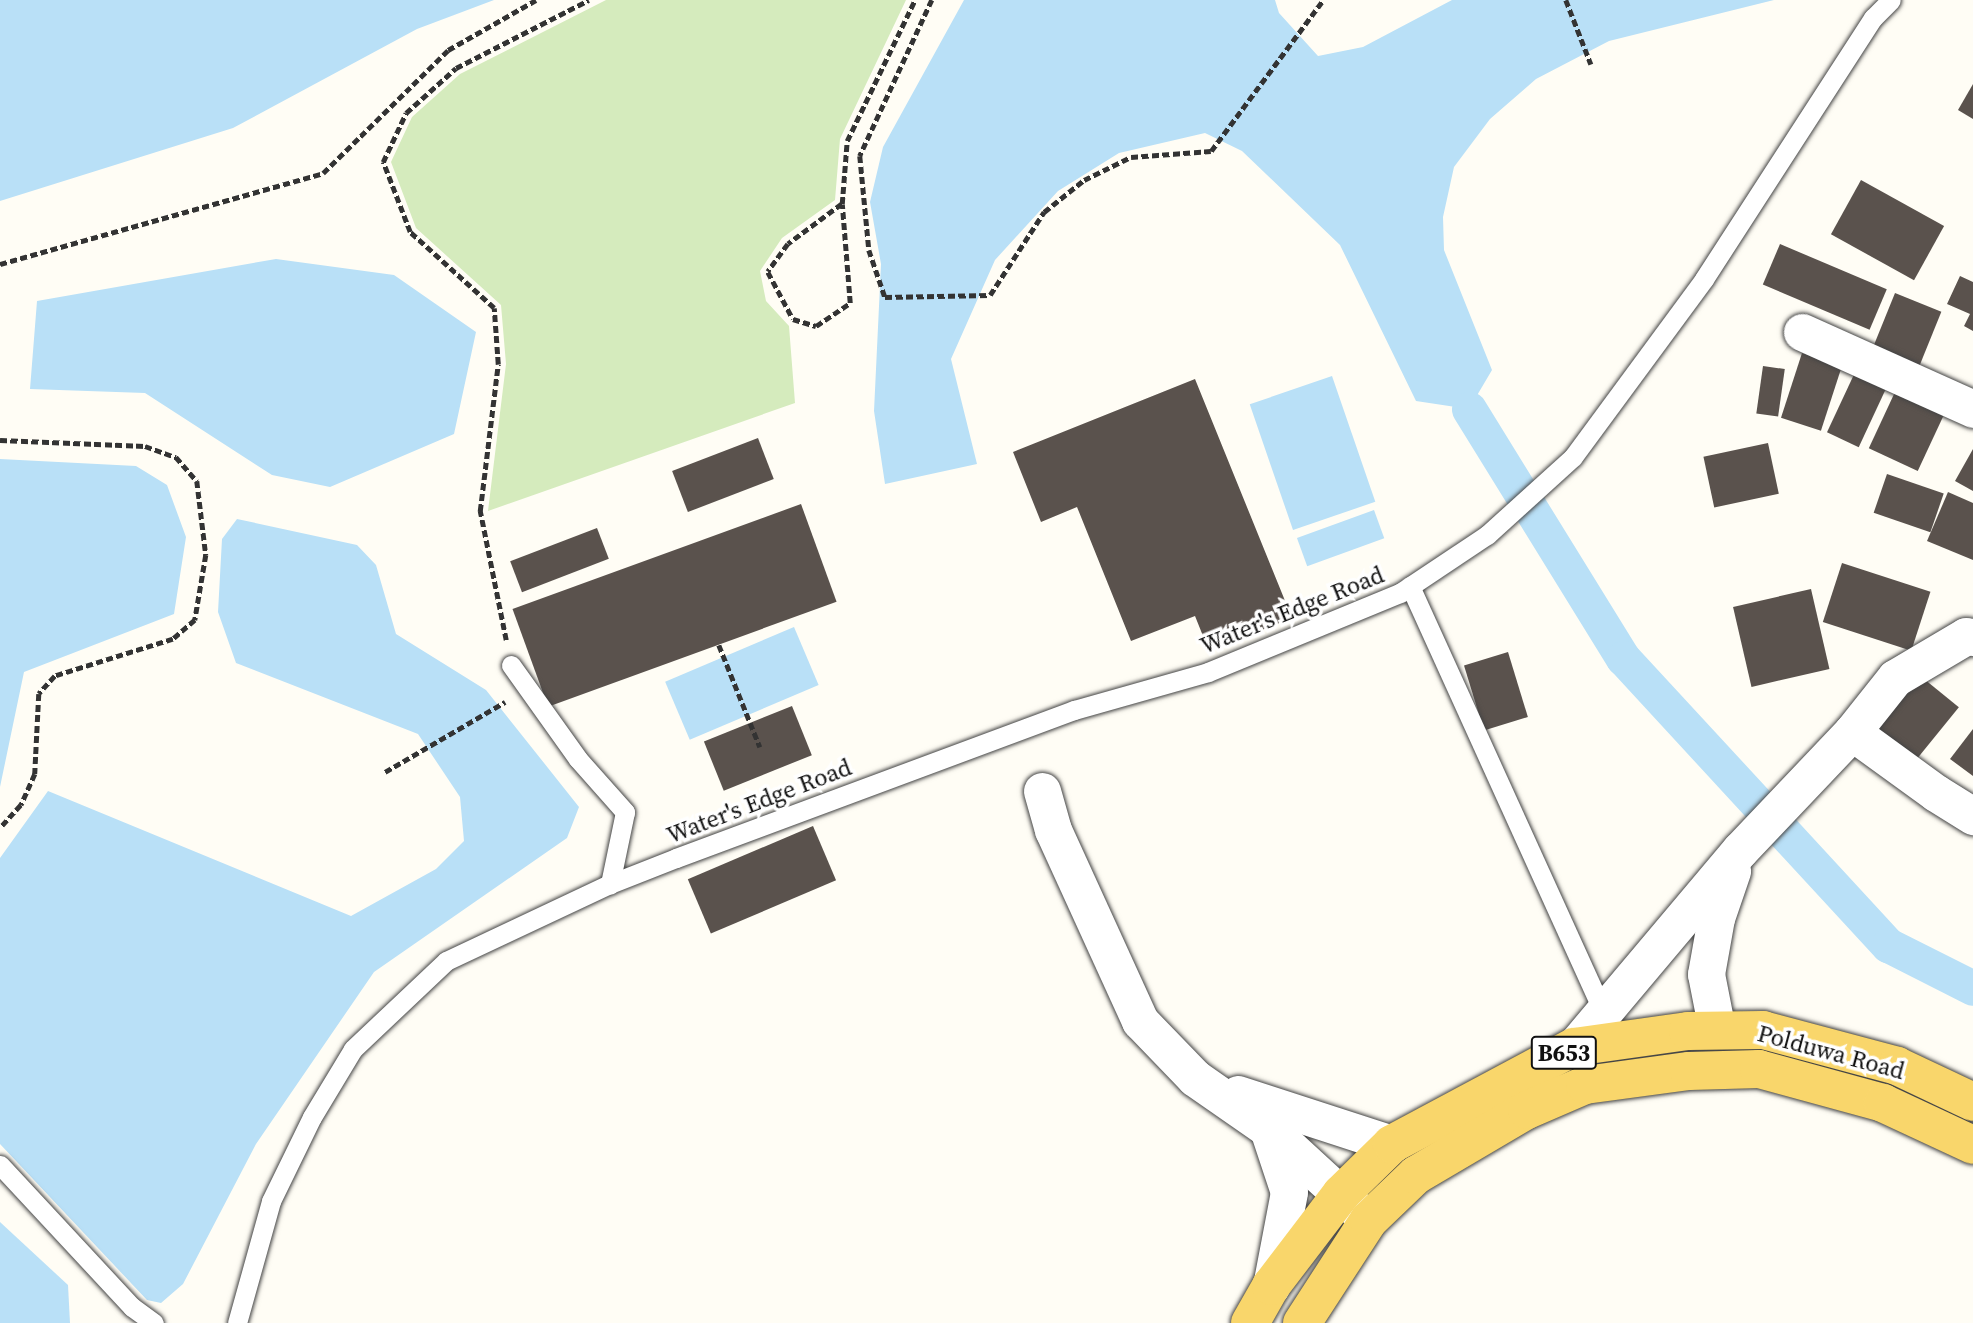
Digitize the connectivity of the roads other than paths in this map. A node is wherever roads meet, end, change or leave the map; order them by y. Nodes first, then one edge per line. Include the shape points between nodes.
1 (1891, 0) edge
2 (1802, 332) dead end
3 (1973, 409) edge
4 (1410, 586) junction
5 (1973, 637) edge
6 (510, 665) road end
7 (1852, 732) junction
8 (1042, 791) dead end
9 (1973, 816) edge
10 (1740, 850) junction
11 (610, 884) junction
12 (1604, 1013) junction
13 (1717, 1030) junction
14 (1574, 1047) junction
15 (1195, 1078) junction
16 (1973, 1101) edge
17 (1268, 1129) junction
18 (1392, 1144) junction
19 (1973, 1145) edge
20 (0, 1165) edge
21 (1340, 1194) junction
22 (1369, 1220) junction
23 (1271, 1286) junction
24 (154, 1323) edge
25 (237, 1323) edge
26 (1250, 1323) edge
27 (1302, 1323) edge

1 - 4 lane, Water's Edge Road via 1872,18 1704,279 1573,457 1487,535
2 - 3 street
4 - 11 lane, Water's Edge Road via 1208,672 1074,710
4 - 12 lane
5 - 7 street via 1966,636 1895,678
6 - 11 lane via 578,759 625,812
7 - 9 street
7 - 10 street
8 - 15 street via 1053,830 1140,1021
10 - 12 street
10 - 13 street via 1716,918 1706,974
11 - 25 lane, Water's Edge Road via 446,961 353,1049 312,1117 271,1201
12 - 14 street
13 - 14 main road, Polduwa Road / B653
13 - 16 main road, Polduwa Road / B653 via 1763,1030 1897,1066
14 - 18 main road, Polduwa Road / B653
15 - 17 street
15 - 18 street
17 - 21 street
17 - 23 street via 1289,1192
18 - 21 main road, Polduwa Road / B653
19 - 22 main road, Polduwa Road / B653 via 1883,1103 1759,1069 1689,1070 1585,1085 1527,1110 1416,1175
20 - 24 lane via 132,1307
21 - 22 street
21 - 23 main road, Polduwa Road / B653
22 - 27 main road, Polduwa Road / B653
23 - 26 main road, Polduwa Road / B653

